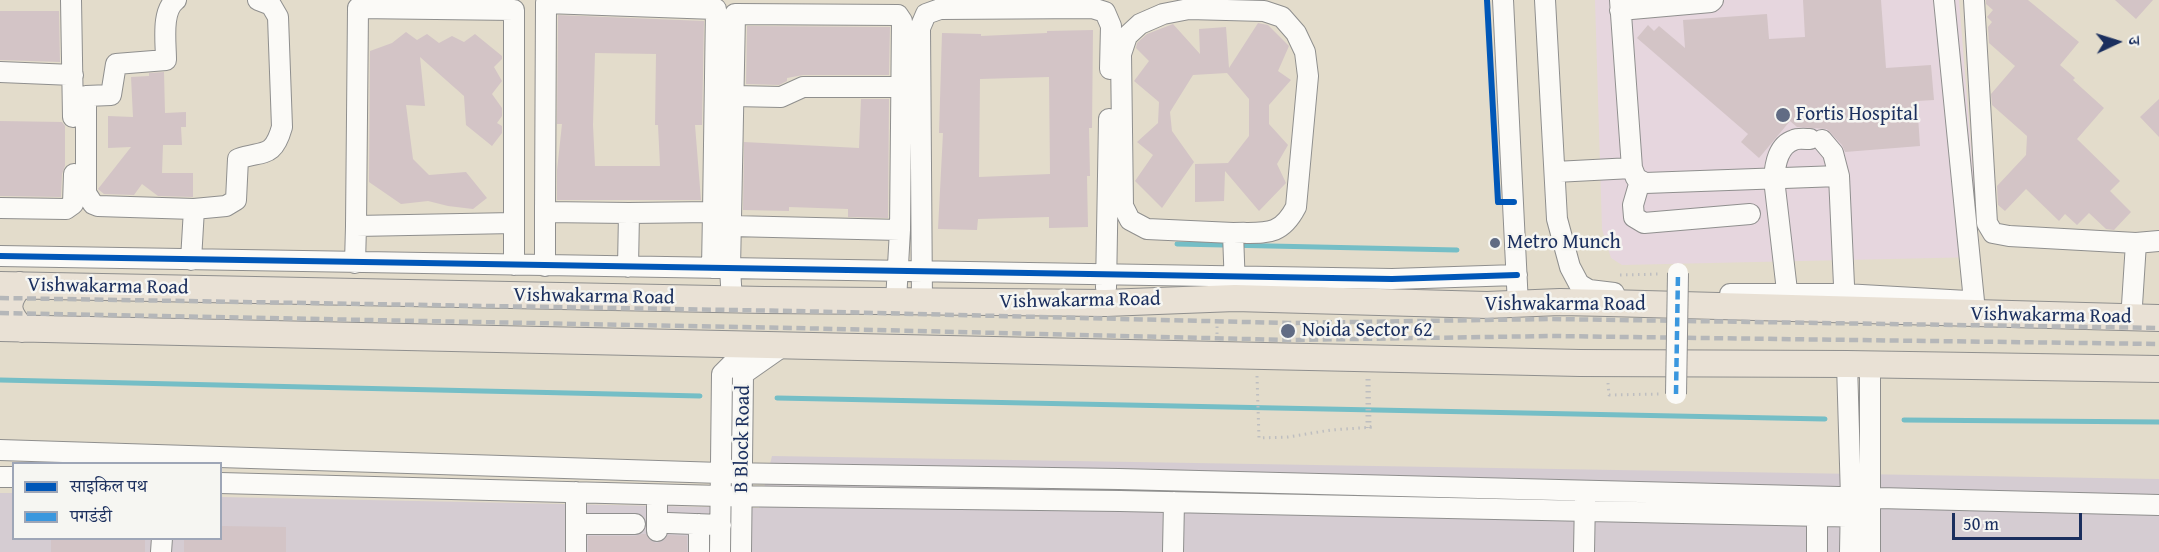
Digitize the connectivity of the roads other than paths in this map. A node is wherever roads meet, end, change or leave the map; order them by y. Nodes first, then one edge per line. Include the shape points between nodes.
1 (71, 0) edge
2 (176, 0) edge
3 (258, 0) edge
4 (1503, 0) edge
5 (1550, 0) edge
6 (1713, 0) edge
7 (1944, 0) edge
8 (1974, 0) edge
9 (1620, 5) edge
10 (0, 72) edge
11 (73, 75) junction
12 (901, 87) junction
13 (734, 96) junction
14 (1554, 172) junction
15 (1636, 174) junction
16 (1839, 176) junction
17 (1774, 179) junction
18 (0, 207) edge
19 (194, 209) junction
20 (545, 212) junction
21 (713, 212) junction
22 (629, 213) junction
23 (1750, 214) dead end
24 (514, 224) junction
25 (731, 225) junction
26 (356, 226) junction
27 (900, 230) junction
28 (1233, 232) junction
29 (2159, 241) edge
30 (2136, 243) junction
31 (0, 256) edge
32 (191, 260) junction
33 (355, 263) junction
34 (514, 265) junction
35 (545, 266) junction
36 (628, 267) junction
37 (721, 268) junction
38 (898, 272) junction
39 (921, 272) junction
40 (1678, 273) road end
41 (1106, 275) junction
42 (1517, 275) junction
43 (10, 285) edge
44 (1235, 287) junction
45 (732, 300) junction
46 (896, 301) junction
47 (922, 302) junction
48 (1788, 302) junction
49 (1845, 302) junction
50 (1106, 303) junction
51 (1518, 305) junction
52 (2132, 305) junction
53 (1985, 306) junction
54 (2159, 306) edge
55 (2159, 318) edge
56 (11, 328) edge
57 (751, 345) junction
58 (783, 346) junction
59 (1858, 364) junction
60 (2159, 369) edge
61 (1676, 394) road end
62 (0, 450) edge
63 (721, 473) junction
64 (742, 473) junction
65 (222, 483) edge
66 (1586, 491) junction
67 (576, 492) junction
68 (657, 495) junction
69 (721, 496) junction
70 (742, 496) junction
71 (1174, 502) junction
72 (2159, 504) edge
73 (1851, 507) junction
74 (1871, 508) junction
75 (1585, 511) junction
76 (1816, 516) junction
77 (576, 524) junction
78 (635, 524) dead end
79 (699, 524) junction
80 (721, 525) junction
81 (576, 552) edge
82 (699, 552) edge
83 (720, 552) edge
84 (741, 552) edge
85 (1173, 552) edge
86 (1584, 552) edge
87 (1817, 552) edge
88 (1850, 552) edge
89 (1870, 552) edge

1 - 11 street
2 - 19 street via 167,13 166,60 116,64 111,95 86,96 86,193 98,206
3 - 19 street via 271,5 278,17 282,127 278,144 266,153 238,159 236,200 226,206
4 - 42 street
5 - 14 street
6 - 9 street
7 - 53 street
8 - 30 street via 1987,222 1993,233
9 - 15 street
10 - 11 street
11 - 18 street via 73,204 66,209
12 - 13 street via 802,87 781,97
12 - 13 street via 903,21 898,15 735,14
12 - 27 street
13 - 25 street
14 - 15 street
14 - 48 street via 1557,219 1570,267 1579,284 1589,290
15 - 17 street via 1645,183
15 - 23 street via 1633,211 1634,217 1644,223
16 - 17 street
16 - 17 street via 1833,153 1816,140 1794,140 1778,154
16 - 49 street
17 - 48 street
19 - 32 street
20 - 21 street via 546,3 716,9
20 - 22 street
20 - 35 street
21 - 22 street
21 - 37 street
22 - 36 street
24 - 26 street
24 - 26 street via 514,10 358,8
24 - 34 street
25 - 27 street
25 - 37 street
26 - 33 street
27 - 38 street
28 - 28 street via 1271,231 1288,223 1296,207 1308,76 1305,52 1296,33 1281,17 1264,11 1189,9 1163,14 1140,24 1127,36 1121,54 1123,206 1130,220 1147,229
28 - 44 street
29 - 30 street
30 - 52 street
31 - 32 street
32 - 33 street
33 - 34 street
34 - 35 street
35 - 36 street
36 - 37 street
37 - 38 street
37 - 45 street
38 - 39 street
38 - 46 street
39 - 41 street
39 - 41 street via 920,28 926,14 940,9 1092,8 1105,12 1111,27
39 - 47 street
40 - 61 street, bridge
41 - 44 street
41 - 50 street
42 - 44 street
42 - 51 street
43 - 45 main road, Vishwakarma Road
43 - 56 main road
44 - 50 main road, Vishwakarma Road
44 - 51 main road, Vishwakarma Road
45 - 46 main road, Vishwakarma Road
46 - 47 main road, Vishwakarma Road
47 - 50 main road, Vishwakarma Road
48 - 49 main road, Vishwakarma Road
48 - 51 main road, Vishwakarma Road
49 - 53 main road, Vishwakarma Road
52 - 53 street
52 - 54 street
53 - 55 main road, Vishwakarma Road
56 - 57 main road
57 - 58 main road
57 - 63 street via 722,374
58 - 59 main road via 1607,364
58 - 64 street, B Block Road via 743,374
59 - 60 main road
59 - 73 street
59 - 74 street
62 - 63 street
63 - 64 street
63 - 69 street
64 - 66 street
64 - 70 street, B Block Road
65 - 67 street
66 - 73 street
66 - 75 street
67 - 68 street
67 - 77 street
68 - 69 street
68 - 79 street via 662,527
69 - 70 street
69 - 80 street
70 - 71 street
70 - 84 street, B Block Road
71 - 75 street
71 - 85 street
72 - 74 street
73 - 74 street
73 - 76 street
73 - 88 street
74 - 89 street
75 - 76 street
75 - 86 street
76 - 87 street
77 - 78 street
77 - 81 street
79 - 80 street
79 - 82 street
80 - 83 street

